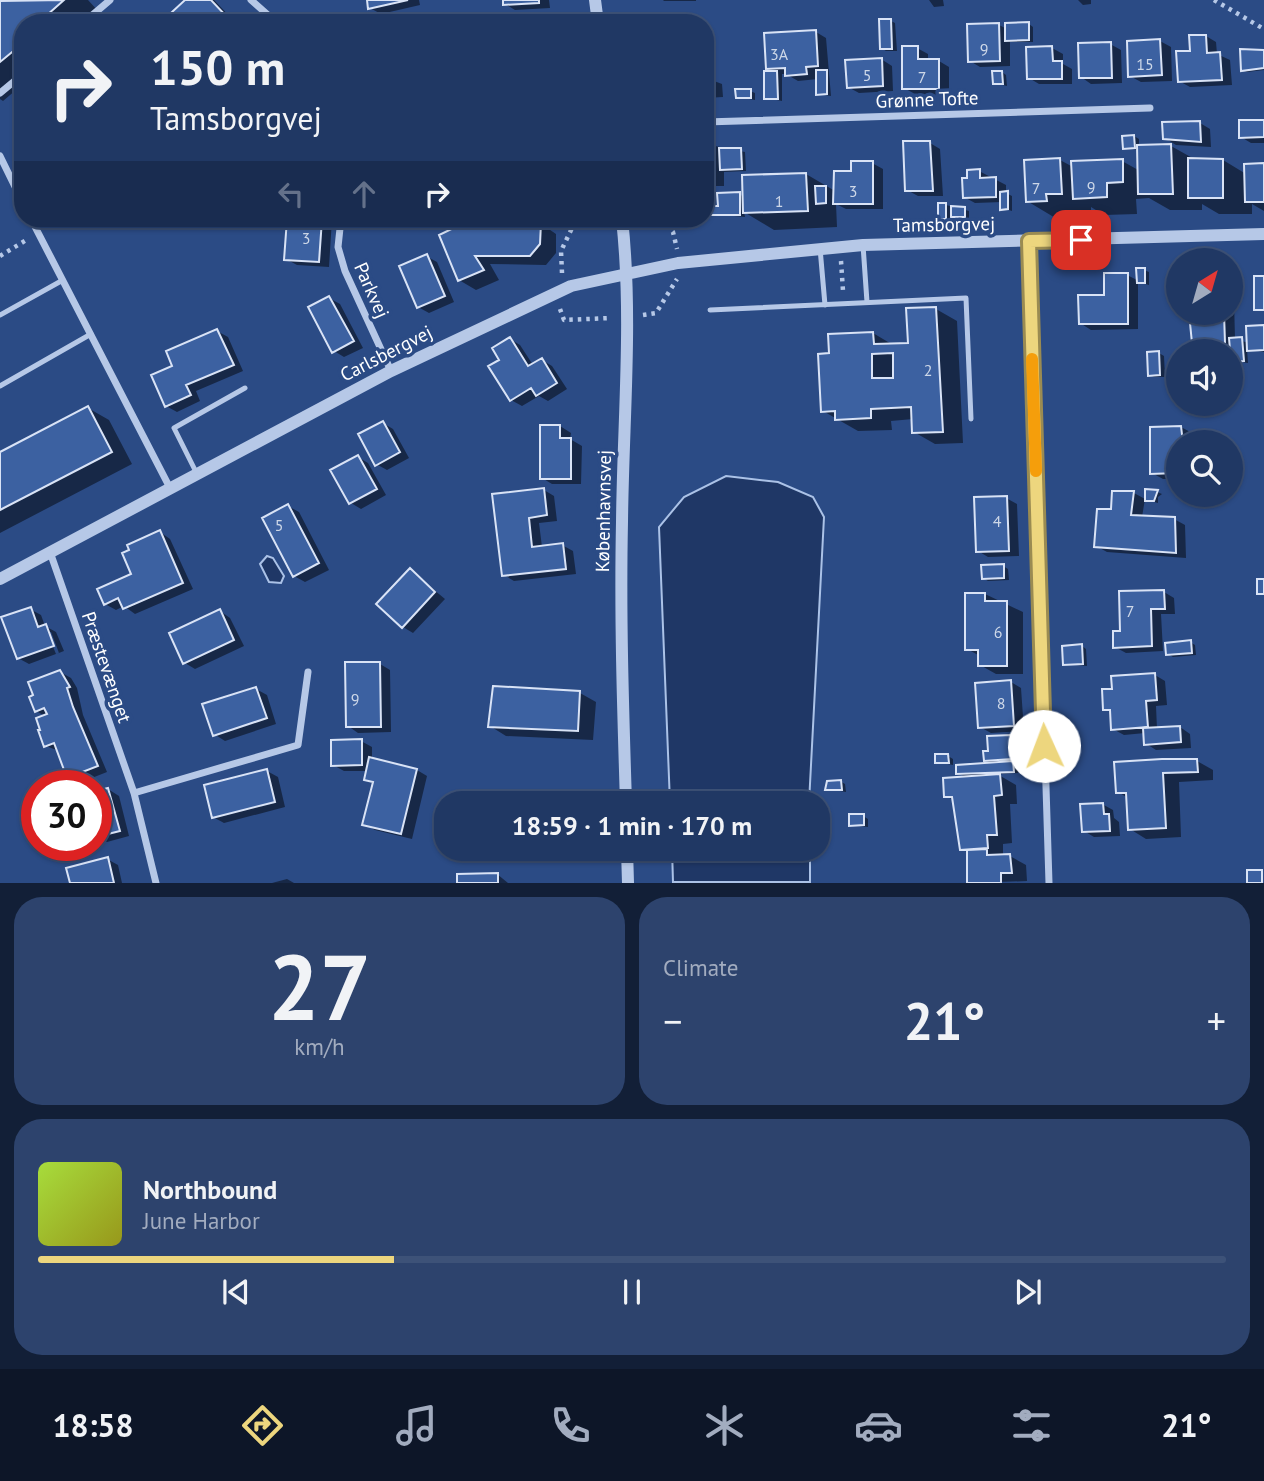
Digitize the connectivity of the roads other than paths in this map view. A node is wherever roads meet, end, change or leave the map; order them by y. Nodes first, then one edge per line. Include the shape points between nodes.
1 (110, 0) edge
2 (251, 0) edge
3 (94, 14) edge
4 (267, 14) edge
5 (14, 81) edge
6 (0, 93) edge
7 (1150, 108) dead end
8 (714, 122) edge
9 (0, 156) edge
10 (14, 185) edge
11 (36, 228) edge
12 (340, 228) edge
13 (623, 228) edge
14 (1264, 234) edge
15 (1029, 241) junction
16 (863, 245) junction
17 (820, 248) junction
18 (627, 272) junction
19 (62, 280) junction
20 (867, 302) junction
21 (825, 304) junction
22 (710, 310) dead end
23 (0, 315) edge
24 (91, 334) junction
25 (391, 371) junction
26 (0, 386) edge
27 (246, 388) dead end
28 (971, 419) dead end
29 (197, 474) junction
30 (170, 488) junction
31 (50, 552) junction
32 (0, 579) edge
33 (307, 672) dead end
34 (626, 791) edge
35 (134, 793) junction
36 (627, 861) edge
37 (156, 883) edge
38 (628, 883) edge
39 (1049, 883) edge

1 - 3 street
2 - 4 street
5 - 6 street
7 - 8 street, Grønne Tofte
9 - 10 street
11 - 19 street
12 - 25 street, Parkvej via 338,247 345,271
13 - 18 street, Københavnsvej
14 - 15 street, Tamsborgvej
15 - 16 street, Tamsborgvej
15 - 39 street
16 - 17 street, Tamsborgvej
16 - 20 lane
17 - 18 street, Tamsborgvej
17 - 21 lane
18 - 25 street, Carlsbergvej via 563,289
18 - 34 street, Københavnsvej via 621,537
19 - 23 lane
19 - 24 street
20 - 21 lane
20 - 28 lane via 966,298
21 - 22 lane
24 - 26 lane
24 - 30 street
25 - 29 street, Carlsbergvej
27 - 29 lane via 174,428
29 - 30 street, Carlsbergvej
30 - 31 street, Carlsbergvej
31 - 32 street, Carlsbergvej
31 - 35 street, Præstevænget
33 - 35 street via 298,745
35 - 37 street, Præstevænget
36 - 38 street

